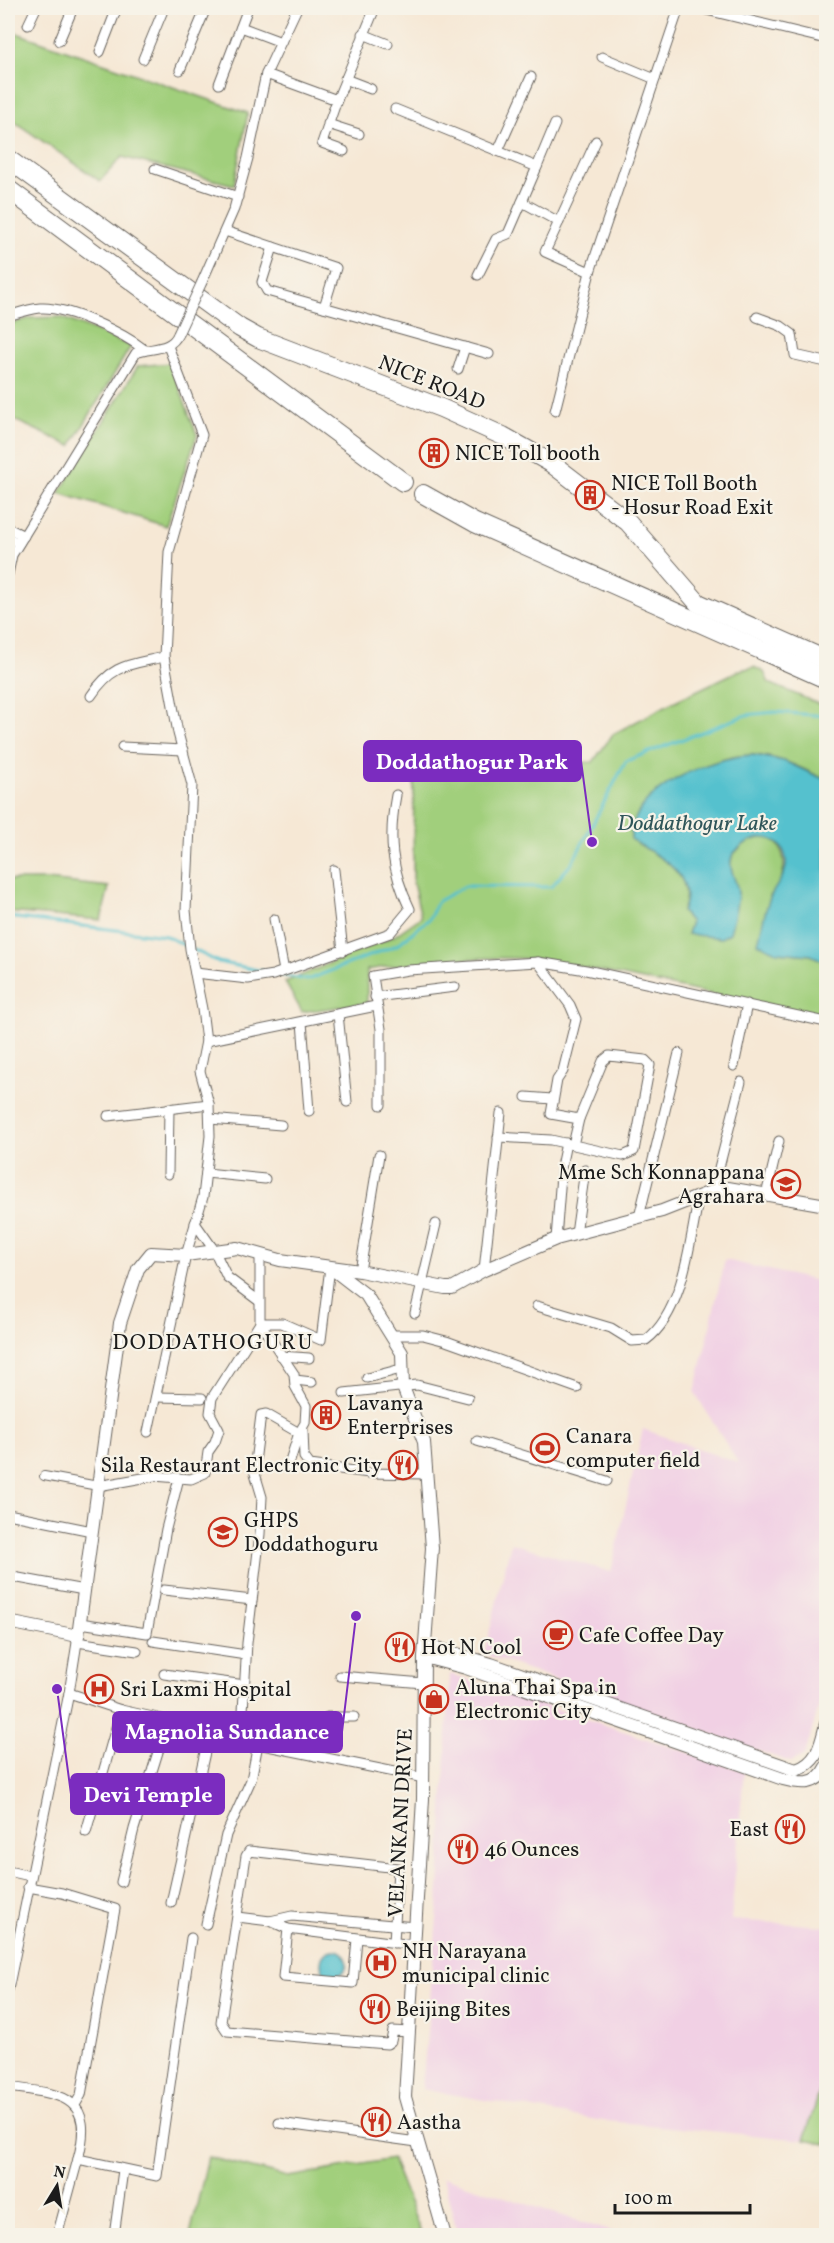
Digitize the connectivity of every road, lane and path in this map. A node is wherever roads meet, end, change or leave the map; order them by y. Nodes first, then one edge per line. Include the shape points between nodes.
1 (36, 8) edge
2 (73, 8) edge
3 (117, 8) edge
4 (164, 8) edge
5 (206, 8) edge
6 (248, 8) edge
7 (297, 8) edge
8 (375, 8) edge
9 (679, 8) edge
10 (698, 8) edge
11 (28, 25) dead end
12 (241, 27) junction
13 (363, 34) junction
14 (826, 39) edge
15 (59, 40) dead end
16 (281, 42) junction
17 (388, 44) dead end
18 (100, 52) dead end
19 (602, 57) dead end
20 (143, 59) dead end
21 (180, 70) dead end
22 (266, 74) junction
23 (531, 77) dead end
24 (345, 79) junction
25 (655, 79) junction
26 (219, 84) dead end
27 (372, 89) dead end
28 (337, 100) junction
29 (395, 110) dead end
30 (328, 124) junction
31 (555, 124) dead end
32 (359, 134) dead end
33 (596, 141) dead end
34 (498, 151) junction
35 (344, 152) dead end
36 (8, 159) edge
37 (537, 167) junction
38 (155, 169) dead end
39 (8, 189) edge
40 (237, 197) junction
41 (522, 202) junction
42 (559, 222) junction
43 (225, 231) junction
44 (273, 247) junction
45 (590, 272) junction
46 (478, 275) dead end
47 (324, 307) junction
48 (8, 316) edge
49 (757, 317) dead end
50 (168, 346) junction
51 (465, 347) junction
52 (145, 350) junction
53 (489, 354) dead end
54 (826, 362) edge
55 (458, 369) dead end
56 (555, 411) dead end
57 (403, 482) dead end
58 (423, 494) dead end
59 (8, 528) edge
60 (8, 538) edge
61 (22, 539) junction
62 (8, 574) edge
63 (164, 657) junction
64 (826, 660) edge
65 (826, 679) edge
66 (91, 696) dead end
67 (122, 747) dead end
68 (183, 750) junction
69 (396, 795) dead end
70 (334, 870) dead end
71 (274, 918) dead end
72 (343, 951) junction
73 (538, 962) junction
74 (284, 971) junction
75 (195, 973) junction
76 (455, 987) dead end
77 (375, 1002) junction
78 (747, 1004) junction
79 (338, 1014) junction
80 (302, 1022) junction
81 (826, 1023) edge
82 (206, 1041) junction
83 (679, 1053) dead end
84 (734, 1066) dead end
85 (741, 1082) dead end
86 (526, 1097) dead end
87 (552, 1099) junction
88 (347, 1102) dead end
89 (209, 1104) junction
90 (381, 1105) dead end
91 (169, 1108) junction
92 (309, 1111) dead end
93 (501, 1113) dead end
94 (108, 1116) dead end
95 (210, 1119) junction
96 (579, 1119) junction
97 (280, 1125) dead end
98 (498, 1137) junction
99 (779, 1141) dead end
100 (569, 1144) junction
101 (379, 1155) dead end
102 (585, 1170) dead end
103 (206, 1173) junction
104 (168, 1174) dead end
105 (265, 1179) dead end
106 (713, 1191) junction
107 (766, 1195) junction
108 (699, 1196) junction
109 (826, 1205) edge
110 (639, 1217) junction
111 (195, 1223) junction
112 (436, 1224) dead end
113 (576, 1234) junction
114 (556, 1239) junction
115 (214, 1250) junction
116 (186, 1255) junction
117 (260, 1255) junction
118 (330, 1267) junction
119 (484, 1270) junction
120 (360, 1271) junction
121 (422, 1285) junction
122 (259, 1301) junction
123 (537, 1306) dead end
124 (416, 1313) dead end
125 (260, 1323) junction
126 (391, 1335) junction
127 (281, 1356) junction
128 (309, 1358) dead end
129 (401, 1369) junction
130 (367, 1378) dead end
131 (295, 1380) junction
132 (312, 1382) dead end
133 (403, 1387) junction
134 (577, 1388) dead end
135 (344, 1393) dead end
136 (156, 1397) junction
137 (202, 1398) dead end
138 (468, 1398) dead end
139 (301, 1430) junction
140 (148, 1432) dead end
141 (477, 1442) dead end
142 (288, 1467) dead end
143 (426, 1474) junction
144 (44, 1476) dead end
145 (179, 1478) junction
146 (608, 1481) dead end
147 (98, 1486) junction
148 (8, 1514) edge
149 (92, 1531) junction
150 (13, 1577) dead end
151 (84, 1590) junction
152 (164, 1590) dead end
153 (252, 1600) junction
154 (8, 1622) edge
155 (80, 1623) junction
156 (78, 1639) junction
157 (153, 1641) dead end
158 (137, 1651) dead end
159 (425, 1651) junction
160 (246, 1655) junction
161 (164, 1674) dead end
162 (340, 1676) dead end
163 (423, 1683) junction
164 (245, 1685) junction
165 (69, 1693) junction
166 (121, 1710) junction
167 (354, 1717) dead end
168 (168, 1720) junction
169 (826, 1724) edge
170 (210, 1730) junction
171 (235, 1737) junction
172 (258, 1744) junction
173 (315, 1756) junction
174 (806, 1766) junction
175 (424, 1778) junction
176 (822, 1778) edge
177 (86, 1832) dead end
178 (8, 1871) edge
179 (30, 1876) junction
180 (121, 1882) dead end
181 (28, 1887) junction
182 (171, 1903) dead end
183 (238, 1917) junction
184 (338, 1919) junction
185 (270, 1921) junction
186 (206, 1924) dead end
187 (395, 1925) junction
188 (415, 1927) junction
189 (288, 1929) junction
190 (336, 1936) junction
191 (191, 1938) dead end
192 (357, 1939) junction
193 (394, 1943) junction
194 (413, 1945) junction
195 (11, 1950) edge
196 (8, 1986) edge
197 (409, 2032) junction
198 (8, 2087) edge
199 (75, 2105) junction
200 (279, 2123) dead end
201 (417, 2142) junction
202 (78, 2159) junction
203 (123, 2170) junction
204 (57, 2235) edge
205 (114, 2235) edge
206 (445, 2235) edge

1 - 11 street
2 - 15 street
3 - 18 street
4 - 20 street
5 - 21 street
6 - 12 street
7 - 16 street
8 - 13 street
9 - 25 street
10 - 14 street
12 - 16 street
12 - 26 street
13 - 17 street
13 - 24 street
16 - 22 street
19 - 25 street
22 - 28 street
22 - 40 street
23 - 34 street
24 - 27 street
24 - 28 street
25 - 45 street
28 - 30 street
29 - 34 street
30 - 32 street
30 - 35 street via 322,143
31 - 37 street
33 - 42 street
34 - 37 street
36 - 64 highway, NICE ROAD via 240,328 441,408 551,463 628,522 698,603
37 - 41 street
38 - 40 street
39 - 57 highway
40 - 43 street
41 - 42 street
41 - 46 street via 507,234 496,239
42 - 45 street via 545,252
43 - 44 street
43 - 50 street, bridge via 175,342
44 - 47 street via 263,287
44 - 47 street via 336,268
45 - 56 street
47 - 51 street
48 - 52 street via 41,308 63,312 117,332
49 - 54 street via 792,334 795,355
50 - 52 street
50 - 63 street via 202,435 169,552
51 - 53 street
51 - 55 street
52 - 61 street via 136,353
58 - 65 highway via 475,523
59 - 61 street
60 - 61 street
61 - 62 street via 12,555
63 - 66 street via 114,669 101,679
63 - 68 street
67 - 68 street
68 - 75 street via 192,785 186,910
69 - 72 street via 392,859 410,909 390,933
70 - 72 street
71 - 74 street
72 - 74 street
73 - 77 street via 408,970 373,976
73 - 78 street
73 - 87 street via 576,1019
74 - 75 street via 248,979
75 - 82 street
76 - 77 street
77 - 79 street
77 - 90 street via 381,1029
78 - 81 street
78 - 84 street
79 - 80 street
79 - 88 street
80 - 82 street
80 - 92 street
82 - 89 street via 200,1071
83 - 110 street
85 - 106 street
86 - 87 street
87 - 96 street via 551,1114
89 - 91 street
89 - 95 street
91 - 94 street
91 - 104 street
93 - 98 street
95 - 97 street
95 - 103 street
96 - 100 street
96 - 100 street via 603,1061 609,1056 645,1060 650,1065 634,1151 623,1156
98 - 100 street
98 - 119 street
99 - 107 street
100 - 114 street via 562,1162
101 - 120 street
102 - 113 street
103 - 105 street
103 - 111 street
106 - 107 street via 728,1188
106 - 108 street
107 - 109 street
108 - 110 street
108 - 123 street via 676,1296 646,1340 632,1341 612,1328
110 - 113 street
111 - 115 street
111 - 116 street
112 - 121 street
113 - 114 street
114 - 119 street
115 - 116 street
115 - 117 street via 237,1248
115 - 122 street via 227,1277
116 - 136 street
116 - 147 street via 151,1253 138,1269 120,1323
117 - 118 street
117 - 122 street
118 - 120 street
118 - 125 street via 321,1340 282,1323
118 - 126 street, VELANKANI DRIVE via 366,1295
119 - 121 street via 452,1288
120 - 121 street
121 - 124 street
122 - 125 street
125 - 127 street
125 - 145 street via 212,1398 210,1413 219,1430 208,1452 205,1473 191,1479
126 - 129 street, VELANKANI DRIVE via 402,1353
126 - 134 street via 423,1335 446,1341
127 - 128 street
127 - 131 street
129 - 130 street
129 - 133 street, VELANKANI DRIVE
131 - 132 street
131 - 139 street via 306,1406
133 - 135 street
133 - 138 street via 417,1385
133 - 143 street, VELANKANI DRIVE via 424,1442
136 - 137 street
136 - 140 street
139 - 142 street
139 - 143 street via 304,1457 310,1465 369,1473
139 - 153 street via 261,1415 254,1470 262,1497
141 - 146 street
143 - 159 street, VELANKANI DRIVE via 432,1548
144 - 147 street
145 - 147 street via 154,1476
145 - 155 street via 147,1634
147 - 149 street
148 - 149 street
149 - 151 street
150 - 151 street
151 - 155 street
152 - 153 street
153 - 160 street
154 - 156 street
155 - 156 street
156 - 158 street
156 - 165 street
157 - 160 street
159 - 163 street, VELANKANI DRIVE
159 - 174 street via 501,1668 785,1767 796,1770
159 - 176 street via 783,1779 797,1783
160 - 164 street
161 - 164 street
162 - 163 street
163 - 175 street, VELANKANI DRIVE
164 - 171 street
165 - 166 street
165 - 179 street
166 - 168 street
166 - 177 street
167 - 173 street via 327,1717 320,1728
168 - 170 street
168 - 180 street
169 - 174 street via 818,1754
170 - 171 street
170 - 182 street
171 - 172 street
172 - 173 street
172 - 186 street via 251,1780 226,1835
173 - 175 street
174 - 176 street
175 - 188 street, VELANKANI DRIVE
178 - 179 street
179 - 181 street
181 - 195 street
181 - 199 street via 115,1909 81,2095
183 - 185 street
183 - 187 street via 246,1856 255,1850 398,1868
183 - 197 street via 221,2022 227,2031 387,2044 393,2031
184 - 185 street via 292,1916
184 - 187 street
184 - 190 street
185 - 189 street
187 - 188 street
187 - 193 street
188 - 194 street, VELANKANI DRIVE
189 - 190 street
189 - 192 street via 283,1977 353,1983
190 - 192 street
191 - 203 street via 157,2176
192 - 193 street
193 - 194 street
194 - 197 street, VELANKANI DRIVE
195 - 196 street
197 - 201 street, VELANKANI DRIVE via 405,2097
198 - 199 street via 46,2092
199 - 202 street via 81,2113 84,2138
200 - 201 street
201 - 206 street, VELANKANI DRIVE
202 - 203 street
202 - 204 street
203 - 205 street

